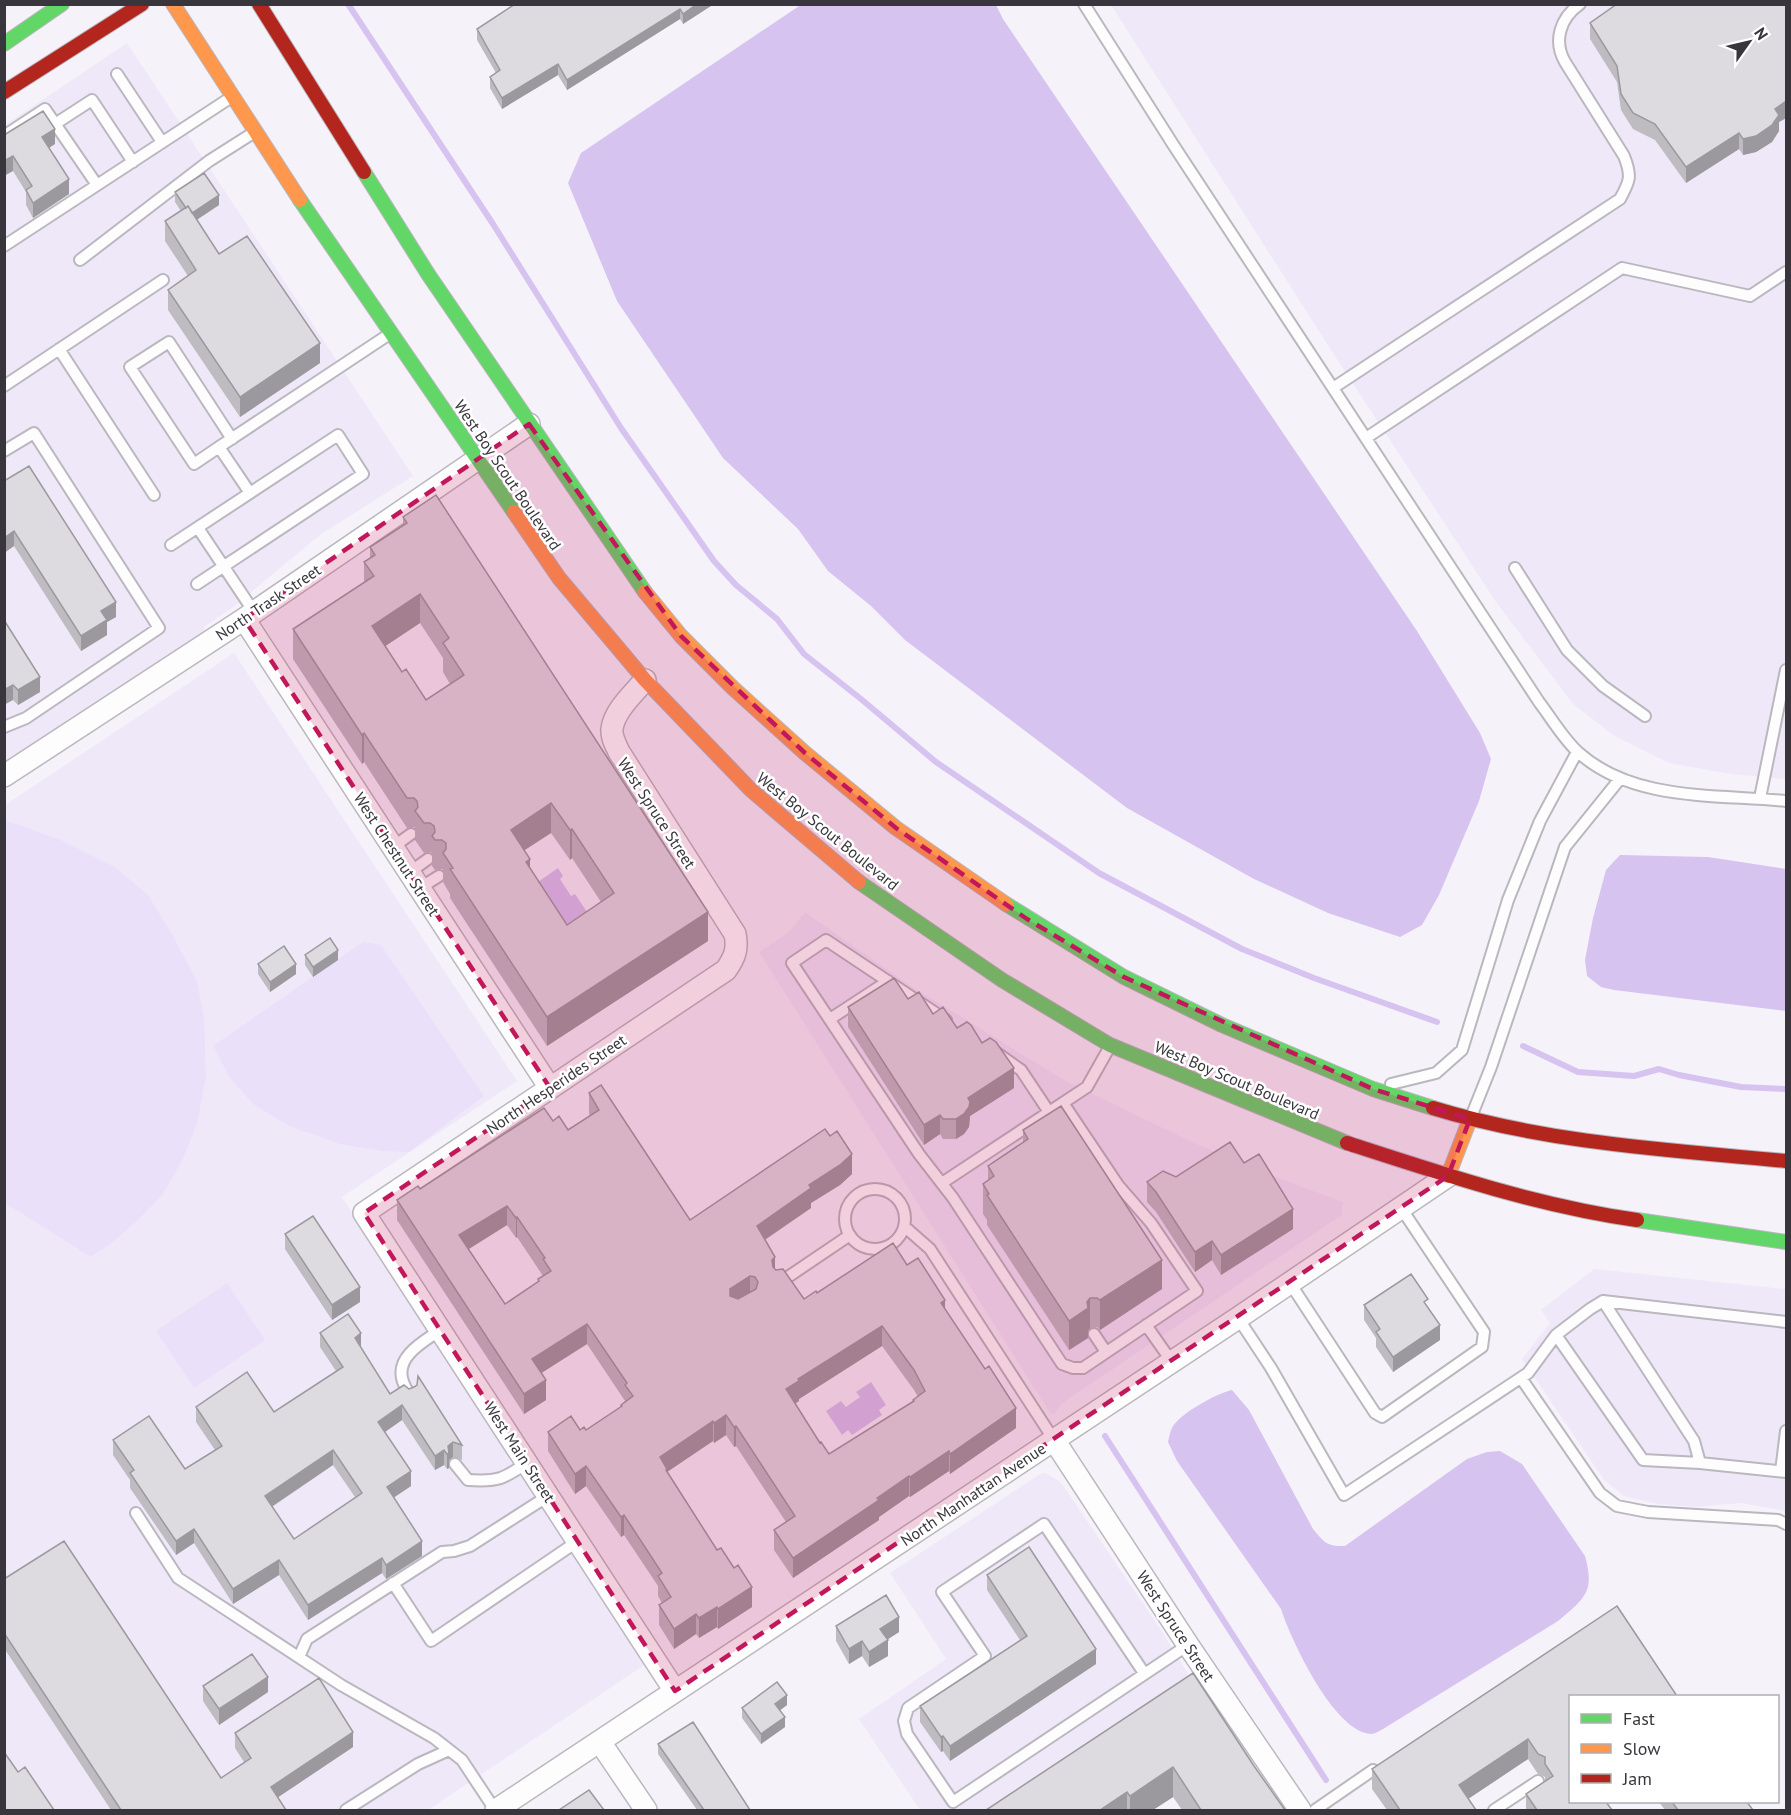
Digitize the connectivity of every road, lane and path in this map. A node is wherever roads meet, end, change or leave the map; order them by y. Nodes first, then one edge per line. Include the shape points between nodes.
1 (62, 4) edge
2 (142, 4) edge
3 (172, 4) edge
4 (259, 4) edge
5 (1084, 4) edge
6 (1580, 4) edge
7 (4, 44) edge
8 (117, 74) dead end
9 (4, 92) edge
10 (233, 96) junction
11 (55, 124) junction
12 (256, 132) junction
13 (4, 136) edge
14 (162, 142) junction
15 (133, 162) junction
16 (97, 185) junction
17 (4, 246) edge
18 (80, 260) dead end
19 (1786, 272) edge
20 (163, 280) dead end
21 (391, 333) junction
22 (59, 349) junction
23 (4, 386) edge
24 (1333, 388) junction
25 (529, 424) junction
26 (1366, 438) junction
27 (232, 439) junction
28 (219, 447) junction
29 (4, 451) edge
30 (476, 459) junction
31 (250, 493) junction
32 (153, 495) dead end
33 (198, 528) junction
34 (171, 545) dead end
35 (224, 567) junction
36 (1515, 568) dead end
37 (197, 585) dead end
38 (249, 616) junction
39 (1786, 670) edge
40 (645, 680) junction
41 (1645, 716) dead end
42 (4, 727) edge
43 (1577, 752) junction
44 (4, 776) edge
45 (1619, 780) junction
46 (1760, 798) junction
47 (1786, 801) edge
48 (411, 834) dead end
49 (393, 847) junction
50 (428, 859) dead end
51 (438, 876) dead end
52 (415, 880) junction
53 (737, 946) joint
54 (888, 981) junction
55 (830, 1019) junction
56 (954, 1025) edge
57 (983, 1044) edge
58 (1110, 1045) junction
59 (550, 1088) junction
60 (1373, 1089) junction
61 (1063, 1102) junction
62 (1049, 1112) junction
63 (1470, 1119) junction
64 (1786, 1161) edge
65 (1448, 1176) junction
66 (942, 1183) junction
67 (1401, 1208) junction
68 (364, 1214) joint
69 (905, 1227) junction
70 (850, 1235) junction
71 (1786, 1242) edge
72 (779, 1283) edge
73 (1290, 1283) junction
74 (1603, 1301) junction
75 (1238, 1318) junction
76 (1786, 1322) edge
77 (1146, 1325) junction
78 (440, 1330) junction
79 (1094, 1334) dead end
80 (1556, 1335) junction
81 (1106, 1353) junction
82 (1172, 1362) junction
83 (1521, 1378) junction
84 (410, 1396) edge
85 (1786, 1431) edge
86 (1054, 1440) junction
87 (1700, 1463) junction
88 (455, 1464) dead end
89 (519, 1468) junction
90 (1784, 1471) edge
91 (548, 1496) junction
92 (136, 1513) dead end
93 (1786, 1524) edge
94 (578, 1541) junction
95 (393, 1583) junction
96 (1188, 1645) junction
97 (298, 1657) junction
98 (1144, 1673) junction
99 (675, 1691) junction
100 (600, 1742) junction
101 (449, 1750) junction
102 (1373, 1770) edge
103 (1538, 1781) dead end
104 (346, 1810) edge
105 (495, 1810) edge
106 (646, 1810) edge
107 (1300, 1810) edge
108 (1315, 1810) edge
109 (1494, 1810) edge

1 - 7 main road
2 - 9 main road
3 - 10 main road, West Boy Scout Boulevard
4 - 25 main road via 428,274
5 - 24 lane
6 - 24 lane via 1564,18 1559,47 1624,156 1629,182 1620,199
8 - 14 lane
10 - 12 main road, West Boy Scout Boulevard
10 - 14 lane
11 - 13 lane via 45,109
11 - 15 lane via 92,100
11 - 16 lane
12 - 18 lane via 209,162
12 - 21 main road, West Boy Scout Boulevard
14 - 15 lane
15 - 16 lane
16 - 17 lane
19 - 26 lane via 1750,296 1622,268
20 - 22 lane
21 - 27 lane
21 - 30 main road, West Boy Scout Boulevard
22 - 23 lane
22 - 32 lane
24 - 26 lane
25 - 30 street, North Trask Street
25 - 60 main road via 639,584 681,636 805,753 896,828 1027,919 1124,977 1222,1025
26 - 43 lane via 1539,702
27 - 28 lane
27 - 28 lane via 169,342 130,367 194,464
28 - 31 lane
29 - 42 lane via 34,433 159,628 26,718
30 - 38 street, North Trask Street
30 - 40 main road, West Boy Scout Boulevard via 559,578
31 - 33 lane
31 - 35 lane via 338,435 363,474
33 - 34 lane
33 - 35 lane
35 - 37 lane
35 - 38 lane
36 - 41 lane via 1567,650 1603,686
38 - 44 street, North Trask Street
38 - 49 street, West Chestnut Street
39 - 46 lane
40 - 53 street, West Spruce Street via 617,715 611,729 613,741 735,934
40 - 58 main road, West Boy Scout Boulevard via 751,790 860,883 1002,980
43 - 45 lane
43 - 60 lane via 1540,821 1508,900 1462,1050 1436,1073
45 - 46 lane via 1664,792
45 - 63 lane via 1565,847
46 - 47 lane
48 - 49 lane
49 - 52 street, West Chestnut Street
50 - 52 lane
51 - 52 lane
52 - 59 street, West Chestnut Street
53 - 59 street, North Hesperides Street via 735,958 726,970
54 - 55 lane
54 - 55 lane via 826,940 792,963
54 - 56 lane
55 - 66 lane
57 - 62 lane via 1021,1070
58 - 61 lane via 1087,1087
58 - 65 main road, West Boy Scout Boulevard via 1329,1137
59 - 68 street, North Hesperides Street
60 - 63 main road
61 - 62 lane
61 - 77 lane via 1118,1185 1151,1223 1197,1291
62 - 66 lane
63 - 64 main road via 1604,1144
63 - 65 main road
65 - 67 street, North Manhattan Avenue
65 - 71 main road, West Boy Scout Boulevard via 1588,1213
66 - 81 lane via 1062,1364 1083,1368
67 - 73 street, North Manhattan Avenue
67 - 73 lane via 1484,1332 1482,1347 1382,1417 1375,1413
68 - 78 street, West Main Street
69 - 70 lane via 895,1243 878,1250 860,1245
69 - 70 lane via 906,1217 897,1197 879,1188 868,1189 850,1200 846,1210
69 - 86 lane via 930,1249
70 - 72 lane
73 - 75 street, North Manhattan Avenue
74 - 76 lane
74 - 80 lane
74 - 87 lane via 1694,1441
75 - 82 street, North Manhattan Avenue
75 - 83 lane via 1344,1495
77 - 81 lane
77 - 82 lane
78 - 84 lane via 408,1354 402,1365
78 - 89 street, West Main Street
79 - 81 lane
80 - 83 lane
80 - 87 lane via 1643,1460
82 - 86 street, North Manhattan Avenue
83 - 93 lane via 1600,1493 1617,1506 1668,1514 1778,1520
85 - 90 lane
86 - 96 street, West Spruce Street
86 - 99 street, North Manhattan Avenue
87 - 90 lane
88 - 89 lane via 468,1480 503,1479
89 - 91 street, West Main Street
91 - 94 street, West Main Street
91 - 95 lane via 470,1546 442,1552
92 - 97 lane via 178,1578
94 - 95 lane via 431,1641
94 - 99 street, West Main Street
95 - 97 lane via 307,1639
96 - 98 lane
96 - 107 street, West Spruce Street
97 - 101 lane
98 - 98 lane via 953,1802 908,1734 904,1721 908,1708 986,1656 942,1592 1044,1524
99 - 100 street, North Manhattan Avenue
100 - 105 street, North Manhattan Avenue
100 - 106 street
101 - 104 lane via 418,1764
101 - 105 lane via 462,1760
102 - 108 lane
103 - 109 lane

